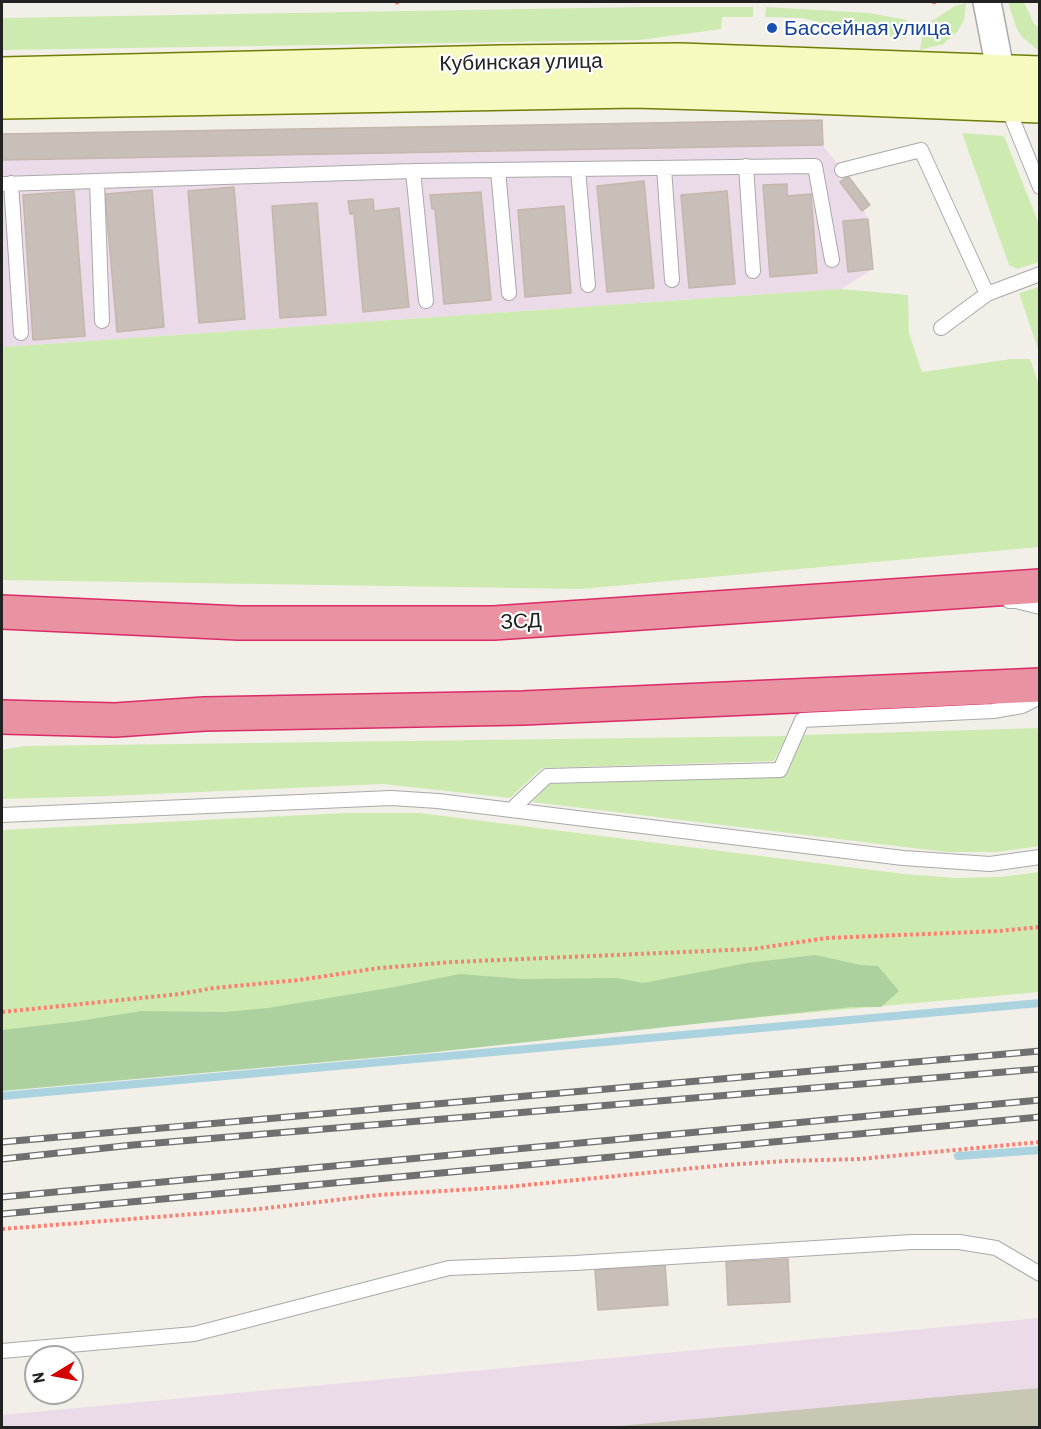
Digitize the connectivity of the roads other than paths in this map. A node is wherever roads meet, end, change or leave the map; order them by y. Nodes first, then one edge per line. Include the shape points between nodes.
1 (987, 2) edge
2 (1000, 72) junction
3 (1040, 73) edge
4 (2, 74) edge
5 (2, 102) edge
6 (1006, 106) junction
7 (1040, 106) edge
8 (746, 166) junction
9 (664, 168) junction
10 (578, 169) junction
11 (498, 170) junction
12 (842, 170) dead end
13 (413, 171) junction
14 (97, 182) junction
15 (6, 184) edge
16 (1040, 187) edge
17 (832, 260) dead end
18 (753, 271) dead end
19 (1040, 274) edge
20 (672, 280) dead end
21 (588, 285) dead end
22 (509, 293) dead end
23 (987, 294) junction
24 (426, 301) dead end
25 (102, 321) dead end
26 (941, 328) dead end
27 (21, 333) dead end
28 (1040, 586) edge
29 (949, 606) dead end
30 (1040, 607) edge
31 (2, 612) edge
32 (1040, 685) edge
33 (1040, 697) edge
34 (2, 717) edge
35 (511, 810) junction
36 (2, 814) edge
37 (1040, 858) edge
38 (1040, 1274) edge
39 (2, 1351) edge

1 - 2 street
2 - 3 main road, Кубинская улица
2 - 4 main road, Кубинская улица via 680,60
2 - 6 street
5 - 6 main road, Кубинская улица via 635,92
6 - 7 main road, Кубинская улица
6 - 16 lane
8 - 9 lane
8 - 17 lane via 815,166
8 - 18 lane
9 - 10 lane
9 - 20 lane
10 - 11 lane
10 - 21 lane
11 - 13 lane
11 - 22 lane
12 - 23 lane via 921,150
13 - 14 lane
13 - 24 lane
14 - 15 lane
14 - 25 lane
15 - 27 lane
19 - 23 lane
23 - 26 lane
28 - 31 highway, ЗСД via 494,623 239,623
29 - 30 lane via 1016,601
32 - 34 highway via 523,708 204,714 115,720
33 - 35 lane via 1022,706 993,711 802,720 780,770 547,776
35 - 36 lane via 391,798
35 - 37 lane via 903,858 990,864
38 - 39 lane via 996,1248 959,1242 449,1268 194,1334

